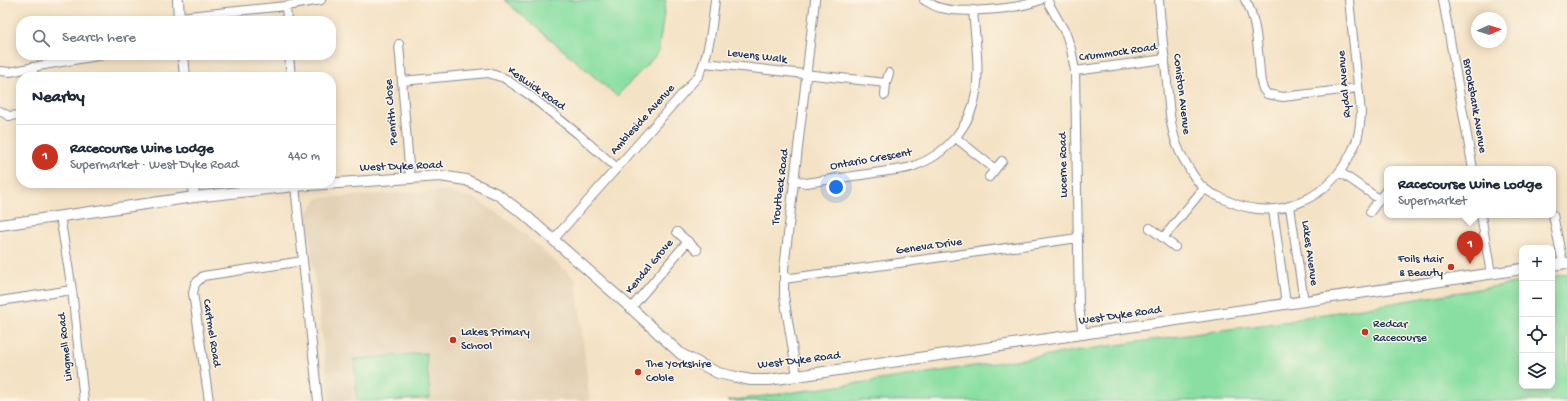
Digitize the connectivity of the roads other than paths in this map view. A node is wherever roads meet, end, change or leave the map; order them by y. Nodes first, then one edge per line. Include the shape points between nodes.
1 (178, 0) edge
2 (321, 0) edge
3 (715, 0) edge
4 (815, 0) edge
5 (924, 0) edge
6 (1040, 0) edge
7 (1048, 0) edge
8 (1159, 0) edge
9 (1245, 0) edge
10 (1349, 0) edge
11 (1443, 0) edge
12 (286, 6) junction
13 (973, 10) junction
14 (179, 16) edge
15 (204, 16) edge
16 (287, 16) edge
17 (399, 44) dead end
18 (1164, 59) junction
19 (73, 60) edge
20 (183, 60) edge
21 (289, 60) edge
22 (705, 63) junction
23 (32, 67) junction
24 (0, 71) edge
25 (1075, 71) junction
26 (33, 72) edge
27 (185, 72) edge
28 (291, 72) edge
29 (889, 73) dead end
30 (807, 75) junction
31 (402, 81) junction
32 (886, 83) junction
33 (1358, 88) junction
34 (886, 95) dead end
35 (0, 111) edge
36 (16, 115) edge
37 (956, 138) junction
38 (1002, 161) dead end
39 (1472, 166) edge
40 (617, 168) junction
41 (996, 169) junction
42 (1340, 172) junction
43 (988, 177) dead end
44 (410, 178) junction
45 (794, 180) junction
46 (336, 183) edge
47 (193, 188) edge
48 (277, 188) edge
49 (295, 188) edge
50 (1204, 188) junction
51 (1384, 193) edge
52 (194, 197) junction
53 (1379, 200) junction
54 (1290, 207) junction
55 (1273, 210) junction
56 (1370, 212) dead end
57 (60, 216) junction
58 (1481, 218) edge
59 (1554, 218) edge
60 (0, 225) edge
61 (1150, 228) dead end
62 (677, 232) dead end
63 (1078, 238) junction
64 (1163, 238) junction
65 (554, 239) junction
66 (688, 241) junction
67 (1175, 247) dead end
68 (697, 250) dead end
69 (303, 261) junction
70 (1565, 263) edge
71 (1555, 265) edge
72 (1519, 269) edge
73 (1491, 274) junction
74 (784, 279) junction
75 (72, 290) junction
76 (0, 301) edge
77 (1304, 302) junction
78 (1286, 304) junction
79 (631, 308) junction
80 (1083, 335) junction
81 (797, 376) junction
82 (84, 401) edge
83 (209, 401) edge
84 (318, 401) edge

1 - 14 street
2 - 12 street
3 - 22 street, Ambleside Avenue
4 - 30 street, Troutbeck Road
5 - 13 street via 940,8
6 - 13 street via 1021,6
7 - 25 street, Lucerne Road via 1066,34
8 - 18 street, Coniston Avenue
9 - 33 street via 1254,18 1261,82 1267,94 1282,97
10 - 33 street, Rydal Avenue
11 - 39 street, Brooksbank Avenue
12 - 15 street
12 - 16 street
13 - 37 street, Ontario Crescent via 976,93 973,107
17 - 31 street, Penrith Close
18 - 25 street, Crummock Road
18 - 50 street, Coniston Avenue via 1170,117 1176,143 1182,157
19 - 23 street
20 - 27 street
21 - 28 street
22 - 30 street, Levens Walk
22 - 40 street, Ambleside Avenue via 693,83
23 - 24 street via 10,72
23 - 26 street
25 - 63 street, Lucerne Road
29 - 32 street
30 - 32 street, Levens Walk
30 - 45 street, Troutbeck Road
31 - 40 street, Keswick Road via 488,73 504,78 528,94
31 - 44 street, Penrith Close
32 - 34 street
33 - 42 street, Rydal Avenue via 1361,113 1359,130 1354,147
35 - 36 street via 10,116
37 - 41 street
37 - 45 street, Ontario Crescent via 938,154 913,167 806,183
38 - 41 street
40 - 65 street, Ambleside Avenue
41 - 43 street
42 - 53 street
42 - 54 street, Rydal Avenue via 1324,189
44 - 46 street, West Dyke Road
44 - 65 street, West Dyke Road via 440,176 466,180 497,194
45 - 74 street, Troutbeck Road
47 - 52 street
48 - 52 street, West Dyke Road
49 - 69 street
50 - 55 street, Coniston Avenue via 1238,205
50 - 64 street
51 - 53 street
52 - 57 street, West Dyke Road
53 - 56 street
54 - 55 street, Coniston Avenue
54 - 77 street, Lakes Avenue
55 - 78 street
57 - 60 street, West Dyke Road
57 - 75 street, Lingmell Road
58 - 73 street
59 - 70 street
61 - 64 street
62 - 66 street, Kendal Grove
63 - 74 street, Geneva Drive
63 - 80 street, Lucerne Road via 1079,307
64 - 67 street
65 - 79 street, West Dyke Road
66 - 68 street, Kendal Grove
66 - 79 street, Kendal Grove
69 - 83 street, Cartmel Road via 203,276 195,284 193,293
69 - 84 street
70 - 71 street
72 - 73 street, West Dyke Road
73 - 77 street, West Dyke Road
74 - 81 street, Troutbeck Road via 784,296
75 - 76 street
75 - 82 street, Lingmell Road
77 - 78 street, West Dyke Road
78 - 80 street, West Dyke Road
79 - 81 street, West Dyke Road via 681,354 718,373 751,380
80 - 81 street, West Dyke Road

